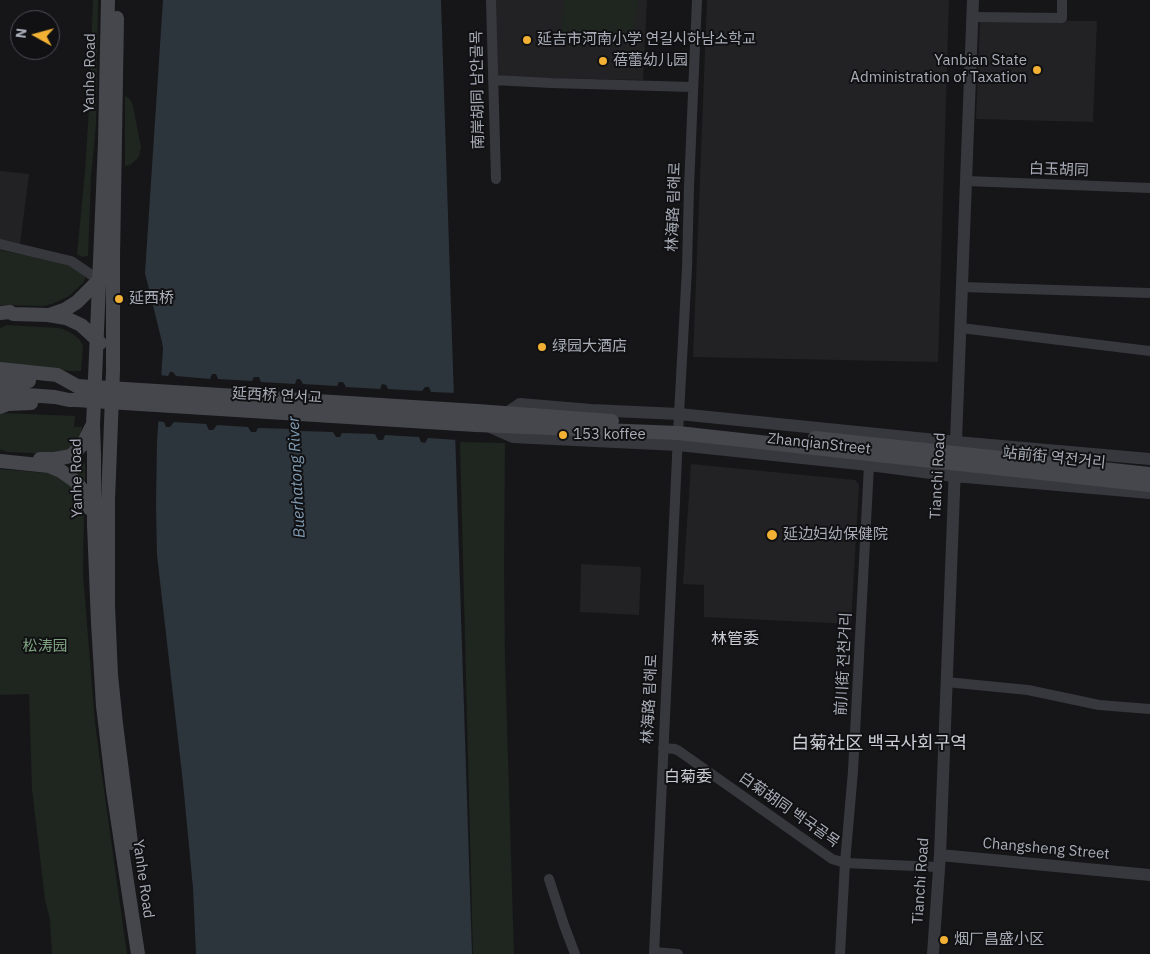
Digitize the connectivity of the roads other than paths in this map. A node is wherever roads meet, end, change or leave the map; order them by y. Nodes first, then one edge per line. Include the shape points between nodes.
1 (108, 0) edge
2 (117, 0) edge
3 (492, 0) edge
4 (697, 0) edge
5 (973, 0) edge
6 (1062, 0) edge
7 (972, 16) junction
8 (493, 80) junction
9 (694, 87) junction
10 (496, 179) dead end
11 (966, 181) junction
12 (1150, 188) edge
13 (0, 244) edge
14 (99, 280) junction
15 (962, 287) junction
16 (1150, 293) edge
17 (0, 313) edge
18 (48, 315) junction
19 (0, 322) edge
20 (961, 328) junction
21 (96, 344) junction
22 (1150, 351) edge
23 (113, 358) junction
24 (0, 369) edge
25 (0, 379) edge
26 (64, 380) junction
27 (1, 402) edge
28 (480, 420) junction
29 (93, 425) junction
30 (678, 429) junction
31 (94, 451) junction
32 (0, 454) edge
33 (71, 456) junction
34 (109, 457) junction
35 (955, 458) junction
36 (1150, 459) edge
37 (0, 462) edge
38 (869, 465) junction
39 (1150, 474) edge
40 (1150, 485) edge
41 (1150, 493) edge
42 (94, 525) junction
43 (946, 682) junction
44 (1150, 709) edge
45 (663, 748) junction
46 (939, 861) junction
47 (845, 863) junction
48 (1150, 875) edge
49 (549, 880) dead end
50 (654, 953) edge
51 (138, 954) edge
52 (146, 954) edge
53 (575, 954) edge
54 (678, 954) edge
55 (840, 954) edge
56 (933, 954) edge

1 - 14 main road, Yanhe Road
2 - 23 main road, Yanhe Road
3 - 8 street, 南岸胡同 남안골목
4 - 9 street, 林海路 림해로
5 - 7 street, Tianchi Road
6 - 7 street via 1062,18
7 - 11 street, Tianchi Road
8 - 9 street
8 - 10 street, 南岸胡同 남안골목
9 - 30 street, 林海路 림해로
11 - 12 street, 白玉胡同
11 - 15 street, Tianchi Road
13 - 14 street via 71,261
14 - 18 main road via 77,302
14 - 21 main road, Yanhe Road
15 - 16 street
15 - 20 street, Tianchi Road
17 - 18 main road
18 - 21 main road via 76,322 87,330
19 - 21 main road via 61,323
20 - 22 street
20 - 35 street, Tianchi Road
21 - 23 main road
21 - 29 main road, Yanhe Road
23 - 34 main road, Yanhe Road
24 - 26 main road via 57,376
25 - 26 main road
26 - 28 main road, 延西桥 연서교, bridge via 77,386
27 - 28 main road, 延西桥 연서교, bridge via 72,400
28 - 30 main road, ZhanqianStreet
28 - 30 main road, ZhanqianStreet via 508,413
29 - 31 main road, Yanhe Road
29 - 33 main road via 83,444
30 - 35 main road, ZhanqianStreet
30 - 38 street, ZhanqianStreet
30 - 45 street, 林海路 림해로
31 - 33 main road
31 - 34 main road
31 - 42 main road, Yanhe Road
32 - 33 main road via 48,459
34 - 52 main road, Yanhe Road via 111,675
35 - 36 street, ZhanqianStreet
35 - 38 street, ZhanqianStreet
35 - 39 main road, ZhanqianStreet
35 - 40 main road, 站前街 역전거리
35 - 41 street, ZhanqianStreet
35 - 43 street, Tianchi Road
37 - 42 main road via 49,466 67,475 86,495
38 - 47 street, 前川街 전천거리
42 - 51 main road, Yanhe Road via 104,706
43 - 44 street via 1028,690 1099,704
43 - 46 street, Tianchi Road
45 - 47 street, 白菊胡同 백국골목 via 679,751 827,856
45 - 50 street, 林海路 림해로
46 - 47 street, 白菊胡同 백국골목
46 - 48 street, Changsheng Street
46 - 56 street, Tianchi Road
47 - 55 street, 前川街 전천거리
49 - 53 street
50 - 54 street

